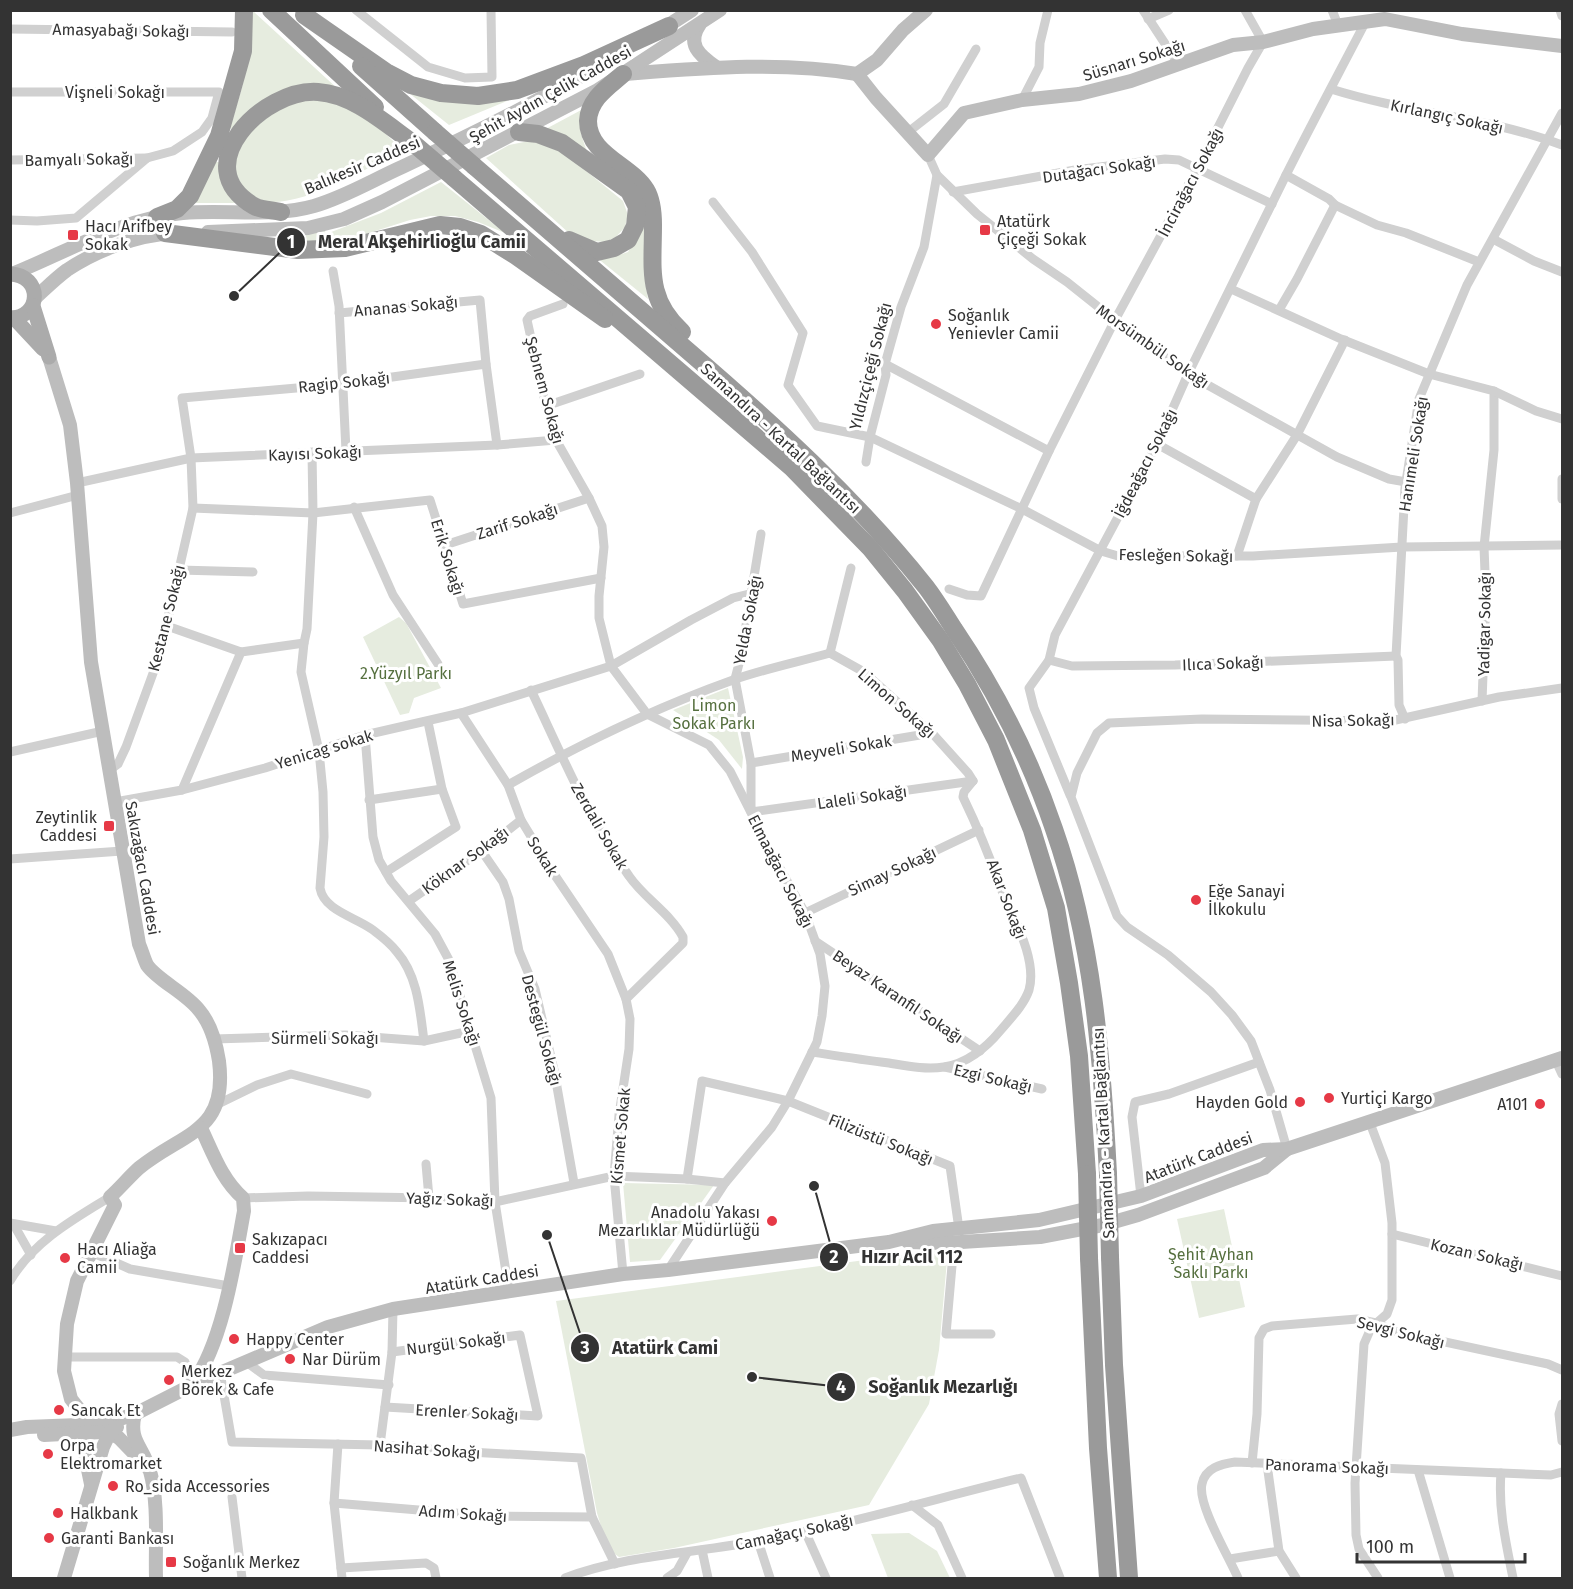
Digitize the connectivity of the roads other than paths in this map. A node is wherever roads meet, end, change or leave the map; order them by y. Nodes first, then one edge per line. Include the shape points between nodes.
1 (244, 10) edge
2 (270, 10) edge
3 (491, 10) edge
4 (692, 10) edge
5 (720, 10) edge
6 (926, 10) edge
7 (1048, 10) edge
8 (1168, 10) edge
9 (1245, 10) edge
10 (1332, 10) edge
11 (1560, 10) edge
12 (361, 12) edge
13 (301, 13) edge
14 (1146, 15) edge
15 (1563, 16) edge
16 (702, 21) junction
17 (1366, 21) junction
18 (1338, 25) junction
19 (669, 26) junction
20 (10, 29) edge
21 (232, 32) dead end
22 (1263, 42) junction
23 (1563, 46) edge
24 (976, 49) dead end
25 (1179, 65) junction
26 (716, 67) junction
27 (623, 74) junction
28 (857, 74) junction
29 (1331, 89) junction
30 (10, 92) edge
31 (1022, 100) junction
32 (1563, 113) edge
33 (519, 132) junction
34 (907, 133) junction
35 (1549, 140) junction
36 (413, 143) junction
37 (1563, 145) edge
38 (928, 155) junction
39 (147, 158) junction
40 (10, 160) edge
41 (474, 166) junction
42 (1197, 169) junction
43 (936, 175) junction
44 (1286, 175) junction
45 (423, 182) joint
46 (953, 192) junction
47 (713, 202) dead end
48 (1272, 204) junction
49 (1335, 205) junction
50 (281, 212) junction
51 (10, 220) edge
52 (161, 225) junction
53 (1493, 239) junction
54 (1479, 262) junction
55 (333, 271) dead end
56 (1563, 272) edge
57 (11, 274) edge
58 (1231, 289) junction
59 (34, 302) junction
60 (563, 304) dead end
61 (1279, 310) junction
62 (339, 313) junction
63 (13, 318) edge
64 (1115, 320) junction
65 (1345, 340) junction
66 (49, 357) junction
67 (666, 359) junction
68 (486, 364) junction
69 (885, 364) junction
70 (640, 374) dead end
71 (1188, 374) junction
72 (1429, 374) junction
73 (342, 384) junction
74 (1494, 391) junction
75 (546, 406) junction
76 (753, 407) junction
77 (1563, 419) edge
78 (1297, 435) junction
79 (870, 437) junction
80 (556, 440) junction
81 (1157, 444) junction
82 (496, 445) junction
83 (346, 451) junction
84 (1049, 451) junction
85 (312, 452) junction
86 (191, 458) junction
87 (866, 462) dead end
88 (1563, 479) edge
89 (1406, 482) junction
90 (77, 489) junction
91 (589, 498) junction
92 (1256, 499) junction
93 (1563, 499) edge
94 (354, 507) junction
95 (193, 508) junction
96 (1022, 509) junction
97 (10, 513) edge
98 (313, 513) junction
99 (761, 534) dead end
100 (445, 544) junction
101 (1563, 545) edge
102 (1402, 547) junction
103 (1484, 547) junction
104 (1101, 550) junction
105 (1237, 556) junction
106 (851, 568) dead end
107 (179, 570) junction
108 (253, 572) dead end
109 (601, 578) junction
110 (949, 590) dead end
111 (753, 593) junction
112 (167, 626) junction
113 (304, 643) junction
114 (241, 652) junction
115 (830, 653) junction
116 (1396, 656) junction
117 (1049, 660) junction
118 (438, 664) dead end
119 (611, 666) junction
120 (735, 679) junction
121 (1563, 688) edge
122 (531, 690) junction
123 (1482, 701) junction
124 (460, 713) junction
125 (647, 714) junction
126 (1405, 719) junction
127 (428, 722) junction
128 (103, 731) junction
129 (932, 733) junction
130 (365, 735) junction
131 (319, 751) junction
132 (10, 752) edge
133 (561, 755) junction
134 (751, 763) junction
135 (110, 770) junction
136 (973, 781) junction
137 (508, 785) junction
138 (442, 789) junction
139 (182, 790) junction
140 (1071, 797) junction
141 (369, 800) junction
142 (115, 802) junction
143 (751, 812) junction
144 (521, 820) junction
145 (979, 830) junction
146 (481, 850) junction
147 (122, 851) junction
148 (10, 859) edge
149 (386, 872) junction
150 (409, 901) junction
151 (805, 913) junction
152 (816, 941) junction
153 (626, 999) junction
154 (470, 1031) junction
155 (214, 1039) junction
156 (424, 1041) junction
157 (980, 1051) junction
158 (812, 1052) junction
159 (1559, 1059) edge
160 (1259, 1062) junction
161 (945, 1067) junction
162 (1563, 1074) edge
163 (1042, 1089) dead end
164 (368, 1094) dead end
165 (789, 1101) junction
166 (216, 1106) junction
167 (1370, 1123) junction
168 (201, 1128) junction
169 (1287, 1149) junction
170 (426, 1164) dead end
171 (614, 1176) junction
172 (687, 1179) junction
173 (574, 1183) junction
174 (725, 1183) junction
175 (1141, 1196) junction
176 (110, 1197) junction
177 (243, 1198) junction
178 (429, 1198) junction
179 (495, 1202) junction
180 (12, 1224) edge
181 (959, 1228) junction
182 (56, 1231) junction
183 (1392, 1234) junction
184 (889, 1242) junction
185 (954, 1243) junction
186 (91, 1252) junction
187 (31, 1255) junction
188 (668, 1270) junction
189 (623, 1274) junction
190 (1563, 1276) edge
191 (10, 1281) edge
192 (229, 1286) junction
193 (509, 1291) junction
194 (393, 1309) junction
195 (1376, 1323) junction
196 (991, 1334) dead end
197 (520, 1335) joint
198 (214, 1341) junction
199 (392, 1352) junction
200 (64, 1357) junction
201 (245, 1361) junction
202 (226, 1370) junction
203 (1563, 1370) edge
204 (192, 1385) junction
205 (389, 1385) junction
206 (1563, 1404) edge
207 (386, 1407) junction
208 (135, 1413) junction
209 (97, 1424) junction
210 (10, 1430) edge
211 (110, 1432) junction
212 (69, 1435) junction
213 (10, 1438) edge
214 (1563, 1441) edge
215 (338, 1444) junction
216 (380, 1445) junction
217 (1252, 1463) junction
218 (1267, 1464) junction
219 (1356, 1467) junction
220 (149, 1469) junction
221 (1418, 1470) junction
222 (1563, 1472) edge
223 (1501, 1473) junction
224 (92, 1490) junction
225 (232, 1497) dead end
226 (334, 1503) junction
227 (912, 1505) junction
228 (591, 1517) junction
229 (805, 1531) junction
230 (758, 1541) junction
231 (702, 1550) junction
232 (1279, 1551) junction
233 (687, 1553) junction
234 (1230, 1559) junction
235 (615, 1564) junction
236 (341, 1568) junction
237 (64, 1578) edge
238 (156, 1578) edge
239 (242, 1578) edge
240 (342, 1578) edge
241 (436, 1578) edge
242 (565, 1578) edge
243 (667, 1578) edge
244 (708, 1578) edge
245 (770, 1578) edge
246 (826, 1578) edge
247 (962, 1578) edge
248 (1060, 1578) edge
249 (1108, 1578) edge
250 (1129, 1578) edge
251 (1238, 1578) edge
252 (1296, 1578) edge
253 (1378, 1578) edge
254 (1450, 1578) edge
255 (1514, 1578) edge

1 - 52 highway via 243,51 219,136 190,196
2 - 36 highway
3 - 12 street via 492,77 465,78 428,67
4 - 19 street
5 - 16 street, Şehit Aydın Çelik Caddesi
6 - 28 street via 877,60
7 - 31 street via 1039,67
8 - 14 street
9 - 22 street
10 - 18 street
11 - 15 street
13 - 19 highway via 411,85 441,93 478,96 517,90
13 - 41 highway, bridge
14 - 25 street
16 - 26 street via 694,32 694,42 700,57
16 - 27 street, Şehit Aydın Çelik Caddesi
17 - 18 street, Süsnarı Sokağı
17 - 23 street, Süsnarı Sokağı via 1385,19 1462,34
17 - 29 street, İğdeağacı Sokağı
18 - 22 street, Süsnarı Sokağı
19 - 50 street, Balıkesir Caddesi via 452,144 330,200
20 - 21 street, Amasyabağı Sokağı
22 - 25 street, Süsnarı Sokağı via 1233,45
22 - 42 street, İncirağacı Sokağı
24 - 34 street via 944,104
25 - 31 street, Süsnarı Sokağı via 1079,94
26 - 27 street
26 - 28 street via 818,67
27 - 33 street, Şehit Aydın Çelik Caddesi
27 - 76 highway via 590,107 588,123 595,142 646,190 653,211 652,276 661,308
28 - 34 street
29 - 35 street, Kırlangıç Sokağı via 1369,101
29 - 44 street, İğdeağacı Sokağı
30 - 39 street, Vişneli Sokağı via 219,92 212,118 202,132 173,151
31 - 38 street, Süsnarı Sokağı via 964,113
32 - 35 street, Hanımeli Sokağı
33 - 41 highway via 562,143 629,191 637,207 635,226 628,240 597,252 572,243
33 - 45 street, Şehit Aydın Çelik Caddesi
34 - 38 street
35 - 37 street, Kırlangıç Sokağı
35 - 53 street, Hanımeli Sokağı
36 - 50 highway via 358,105 338,97 302,93 274,103 236,137 227,156 227,171 234,187 255,207
36 - 67 highway, Samandıra - Kartal Bağlantısı, bridge
38 - 43 street
39 - 40 street, Bamyalı Sokağı
39 - 51 street via 76,218
41 - 76 highway, Samandıra - Kartal Bağlantısı
42 - 46 street, Dutağacı Sokağı via 1179,160 1166,159 1075,170
42 - 48 street, Dutağacı Sokağı
42 - 64 street, İncirağacı Sokağı
43 - 46 street, Morsümbül Sokağı
43 - 69 street, Yıldızçiçeği Sokağı via 924,248
44 - 48 street, İğdeağacı Sokağı
44 - 49 street
45 - 52 street, Balıkesir Caddesi via 326,224 272,230
46 - 64 street, Morsümbül Sokağı
47 - 79 street, Fesleğen Sokağı via 752,252 803,333 788,385 817,426
48 - 58 street, İğdeağacı Sokağı
49 - 54 street via 1377,225
49 - 61 street
50 - 52 street, Balıkesir Caddesi via 183,213
52 - 57 street, Balıkesir Caddesi via 111,231
52 - 59 street, Balıkesir Caddesi via 83,260
52 - 67 highway via 290,249 319,250 345,248 440,225 460,227 481,234 516,256
53 - 54 street, Hanımeli Sokağı
53 - 56 street
54 - 72 street, Hanımeli Sokağı
55 - 62 street
57 - 59 main road via 26,278 31,284
58 - 61 street
58 - 71 street, İğdeağacı Sokağı
59 - 63 main road via 28,312
59 - 66 main road
60 - 75 street, Şebnem Sokağı via 527,320
61 - 65 street
62 - 68 street, Ananas Sokağı via 480,300
62 - 73 street
63 - 66 main road
64 - 71 street, Morsümbül Sokağı
64 - 84 street, İncirağacı Sokağı
65 - 72 street
65 - 78 street
66 - 90 street, Sakızağacı Caddesi via 70,425
67 - 249 highway, Samandıra - Kartal Bağlantısı, bridge via 792,468 871,549 922,615 967,684 996,740 1032,830 1056,908 1079,1056
68 - 73 street, Ragip Sokağı
68 - 82 street
69 - 79 street, Yıldızçiçeği Sokağı via 886,375
69 - 84 street
70 - 75 street
71 - 78 street, Morsümbül Sokağı
71 - 81 street, İğdeağacı Sokağı
72 - 74 street
72 - 89 street, Hanımeli Sokağı via 1419,399
73 - 83 street
73 - 86 street, Ragip Sokağı via 182,398
74 - 77 street
74 - 103 street, Yadigar Sokağı via 1494,450
75 - 80 street, Şebnem Sokağı
76 - 250 highway, Samandıra - Kartal Bağlantısı, bridge via 845,495 927,588 981,670 1023,750 1055,831 1089,970 1103,1071 1114,1365
78 - 89 street, Morsümbül Sokağı via 1337,457
78 - 92 street
79 - 87 street, Yıldızçiçeği Sokağı
79 - 96 street, Fesleğen Sokağı
80 - 82 street, Kayısı Sokağı
80 - 91 street, Şebnem Sokağı
81 - 92 street
81 - 104 street, İğdeağacı Sokağı
82 - 83 street, Kayısı Sokağı
83 - 85 street, Kayısı Sokağı
84 - 96 street, İncirağacı Sokağı
85 - 86 street, Kayısı Sokağı
85 - 98 street
86 - 90 street, Kayısı Sokağı
86 - 95 street, Kestane Sokağı
88 - 93 street
89 - 102 street, Hanımeli Sokağı
90 - 97 street, Kayısı Sokağı
90 - 128 street, Sakızağacı Caddesi via 91,662
91 - 100 street, Zarif Sokağı
91 - 109 street, Şebnem Sokağı via 604,537
92 - 105 street
94 - 98 street, Erik Sokağı
94 - 100 street, Erik Sokağı via 430,500
94 - 118 street via 393,595
95 - 98 street, Erik Sokağı
95 - 107 street, Kestane Sokağı
96 - 104 street, Fesleğen Sokağı
96 - 110 street, İncirağacı Sokağı via 981,596
98 - 113 street
99 - 111 street, Yelda Sokağı
100 - 109 street, Erik Sokağı via 462,604
101 - 103 street, Fesleğen Sokağı
102 - 103 street, Fesleğen Sokağı
102 - 105 street, Fesleğen Sokağı
102 - 116 street, Hanımeli Sokağı
103 - 123 street, Yadigar Sokağı
104 - 105 street, Fesleğen Sokağı via 1118,556
104 - 117 street, İğdeağacı Sokağı via 1055,634
106 - 115 street
107 - 108 street
107 - 112 street, Kestane Sokağı
109 - 119 street, Şebnem Sokağı via 599,618
111 - 119 street, Yenicag sokak via 733,598
111 - 120 street, Yelda Sokağı
112 - 114 street
112 - 135 street, Kestane Sokağı via 126,747 118,764
113 - 114 street
113 - 131 street via 302,672
114 - 139 street
115 - 120 street
115 - 129 street, Limon Sokağı via 864,672
116 - 117 street, Ilıca Sokağı via 1175,665 1072,666
116 - 126 street, Hanımeli Sokağı via 1399,705
117 - 140 street via 1029,688
119 - 122 street, Yenicag sokak
119 - 125 street, Elmaağacı Sokağı
120 - 125 street
120 - 134 street, Yelda Sokağı
121 - 123 street, Nisa Sokağı
122 - 124 street, Yenicag sokak
122 - 133 street, Zerdali Sokak
123 - 126 street, Nisa Sokağı
124 - 127 street, Yenicag sokak
124 - 137 street, Sokak
125 - 133 street
125 - 143 street, Elmaağacı Sokağı via 709,745 730,771
126 - 140 street, Nisa Sokağı via 1108,723 1097,733 1077,773
127 - 130 street, Yenicag sokak
127 - 138 street
128 - 132 street
128 - 135 street, Sakızağacı Caddesi
129 - 134 street, Meyveli Sokak
129 - 136 street, Limon Sokağı
130 - 131 street, Yenicag sokak
130 - 141 street, Melis Sokağı
131 - 139 street, Yenicag sokak
131 - 156 street via 324,825 321,894 334,907 373,930 401,957 416,988
133 - 137 street
133 - 153 street, Zerdali Sokak via 605,841 630,878 683,938
134 - 143 street, Yelda Sokağı
135 - 142 street, Sakızağacı Caddesi
136 - 143 street, Laleli Sokağı
136 - 145 street, Akar Sokağı via 963,797
137 - 144 street, Sokak
138 - 141 street
138 - 149 street via 456,827
139 - 142 street, Yenicag sokak
140 - 160 street via 1117,916 1211,992 1251,1041
141 - 149 street, Melis Sokağı via 373,837
142 - 147 street, Sakızağacı Caddesi
143 - 151 street, Elmaağacı Sokağı
144 - 146 street, Köknar Sokağı
144 - 153 street, Sokak via 608,954
145 - 151 street, Simay Sokağı
145 - 157 street, Akar Sokağı via 1018,922 1031,976 1029,991 1018,1009
146 - 150 street, Köknar Sokağı
146 - 173 street, Destegül Sokağı via 503,882 519,951 535,989
147 - 148 street
147 - 155 street, Sakızağacı Caddesi via 147,965 199,1010
149 - 150 street, Melis Sokağı
150 - 154 street, Melis Sokağı via 435,934 449,960
151 - 152 street, Elmaağacı Sokağı
152 - 157 street, Beyaz Karanfil Sokağı
152 - 158 street, Elmaağacı Sokağı via 825,986
153 - 171 street, Kismet Sokak via 629,1049
154 - 156 street, Sürmeli Sokağı
154 - 179 street, Melis Sokağı via 491,1098
155 - 156 street, Sürmeli Sokağı via 345,1035
155 - 166 street, Sakızağacı Caddesi via 220,1070
157 - 161 street, Akar Sokağı
158 - 161 street, Akar Sokağı via 926,1069
158 - 165 street, Elmaağacı Sokağı
159 - 162 street
159 - 167 street
160 - 169 street
160 - 175 street via 1135,1102 1131,1117
161 - 163 street, Ezgi Sokağı
164 - 166 street via 291,1074 257,1085
165 - 172 street via 702,1080
165 - 174 street, Elmaağacı Sokağı
165 - 181 street, Filizüstü Sokağı via 950,1166
166 - 168 street, Sakızağacı Caddesi
167 - 169 street
167 - 183 street via 1385,1163
168 - 176 street via 140,1168
168 - 177 street via 223,1174
169 - 175 street, Atatürk Caddesi via 1263,1150
169 - 185 street, Atatürk Caddesi via 1264,1168 1103,1225 1040,1237
170 - 178 street
171 - 172 street, Yağız Sokağı
171 - 173 street, Yağız Sokağı
171 - 189 street, Kismet Sokak
172 - 174 street, Yağız Sokağı
173 - 179 street, Yağız Sokağı
174 - 188 street, Elmaağacı Sokağı
175 - 181 street, Atatürk Caddesi via 1039,1220
176 - 182 street
176 - 186 street via 115,1205
177 - 178 street, Yağız Sokağı
177 - 192 street via 244,1211
178 - 179 street, Yağız Sokağı
179 - 193 street, Melis Sokağı
180 - 182 street
180 - 187 street
181 - 184 street, Atatürk Caddesi
182 - 187 street
183 - 190 street, Kozan Sokağı
183 - 195 street via 1392,1300 1387,1314
184 - 185 street, Atatürk Caddesi
184 - 188 street, Atatürk Caddesi
185 - 196 street via 946,1334
186 - 192 street via 130,1269
186 - 200 street via 77,1281
187 - 191 street
188 - 189 street, Atatürk Caddesi
189 - 193 street, Atatürk Caddesi
192 - 198 street
193 - 194 street, Atatürk Caddesi
194 - 199 street
194 - 201 street, Atatürk Caddesi via 328,1328
195 - 203 street, Sevgi Sokağı via 1394,1331
195 - 217 street, Sevgi Sokağı via 1357,1319 1264,1329 1259,1338
195 - 219 street via 1364,1344
197 - 199 street, Nurgül Sokağı
197 - 207 street, Erenler Sokağı via 538,1416
198 - 202 street
198 - 204 street
199 - 205 street
200 - 204 street via 177,1357 185,1362
200 - 209 street via 71,1399 86,1418
201 - 202 street, Atatürk Caddesi
201 - 205 street via 264,1375
202 - 204 street, Atatürk Caddesi
202 - 215 street, Nasihat Sokağı via 232,1442
204 - 208 street, Atatürk Caddesi
205 - 207 street
206 - 214 street via 1559,1414
207 - 216 street
208 - 209 street, Atatürk Caddesi
208 - 211 street, Atatürk Caddesi
208 - 220 street via 134,1437
209 - 210 street, Atatürk Caddesi
209 - 211 street
211 - 212 street
211 - 220 street
211 - 224 street
212 - 213 street
212 - 224 street via 80,1441
215 - 216 street, Nasihat Sokağı
215 - 226 street
216 - 228 street, Nasihat Sokağı via 581,1458
217 - 218 street, Panorama Sokağı
217 - 234 street, Panorama Sokağı via 1222,1464 1210,1470 1202,1484 1204,1507
218 - 219 street, Panorama Sokağı
218 - 232 street
219 - 221 street, Panorama Sokağı
219 - 253 street via 1356,1535 1359,1550
220 - 238 street via 154,1490
221 - 223 street, Panorama Sokağı
221 - 254 street
222 - 223 street, Panorama Sokağı
223 - 255 street via 1499,1498
224 - 237 street
225 - 239 street
226 - 228 street, Adım Sokağı via 491,1516
226 - 236 street
227 - 229 street, Camağaçı Sokağı
227 - 247 street via 938,1525
227 - 248 street, Camağaçı Sokağı via 1022,1478
228 - 235 street, Nasihat Sokağı
229 - 230 street, Camağaçı Sokağı
229 - 246 street
230 - 231 street, Camağaçı Sokağı
230 - 245 street
231 - 233 street, Camağaçı Sokağı
231 - 244 street
232 - 234 street
232 - 252 street
233 - 235 street, Camağaçı Sokağı
233 - 243 street via 677,1571
234 - 251 street, Panorama Sokağı
235 - 242 street, Camağaçı Sokağı
236 - 240 street
236 - 241 street via 426,1563 434,1568

